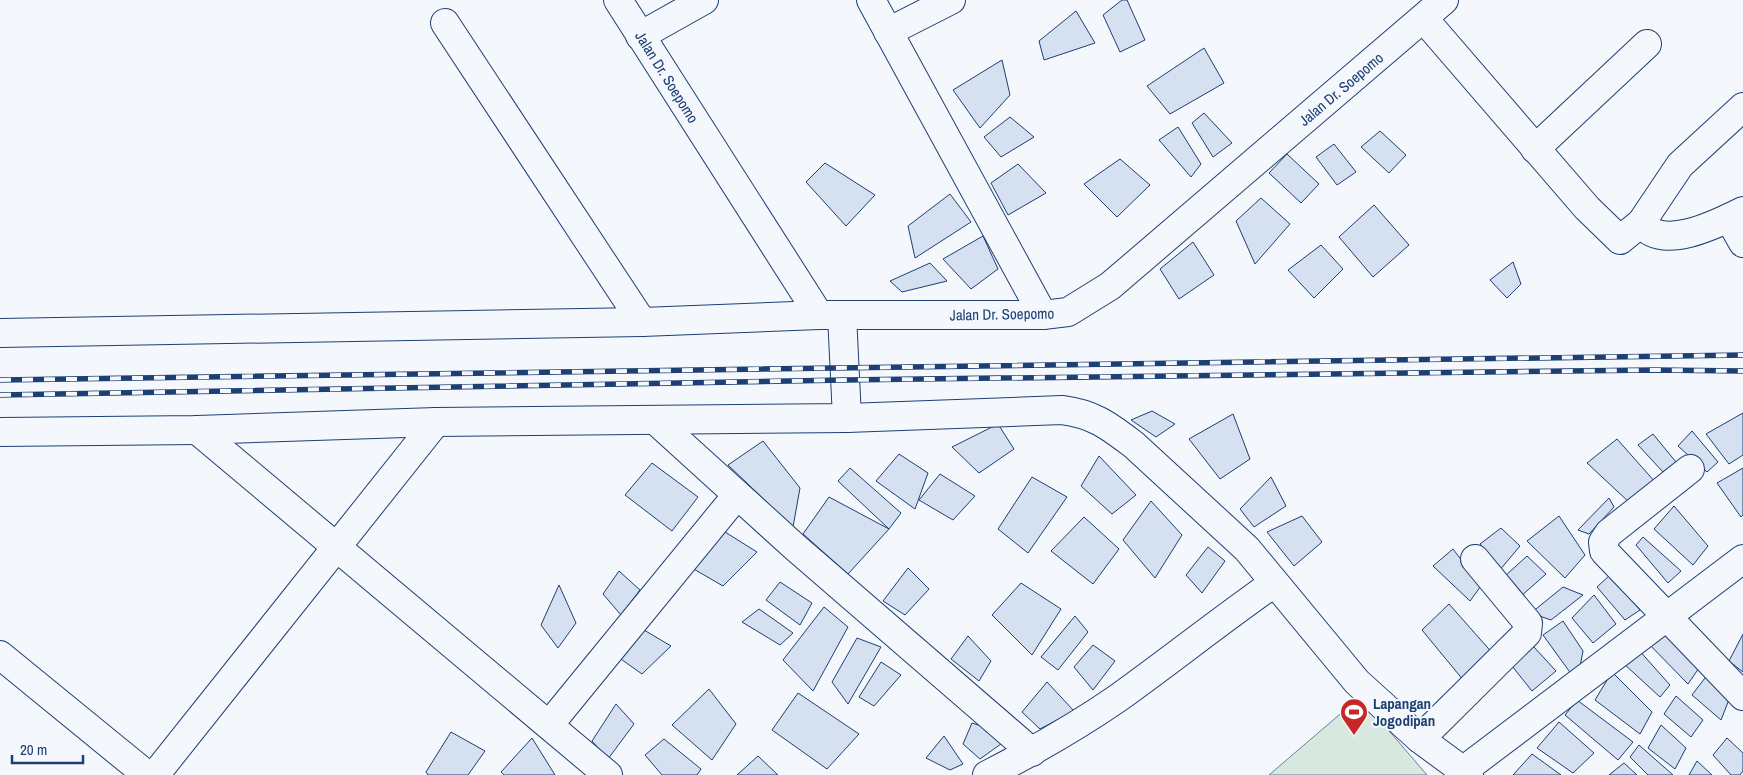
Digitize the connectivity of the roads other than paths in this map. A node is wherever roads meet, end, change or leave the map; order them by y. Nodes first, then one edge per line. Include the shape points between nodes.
1 (618, 0) edge
2 (704, 0) edge
3 (872, 0) edge
4 (952, 0) edge
5 (1444, 0) edge
6 (1424, 19) junction
7 (444, 23) dead end
8 (888, 32) junction
9 (640, 36) junction
10 (1647, 44) dead end
11 (1743, 107) edge
12 (1535, 149) junction
13 (1736, 215) edge
14 (1641, 223) junction
15 (1743, 243) edge
16 (830, 315) junction
17 (1043, 315) junction
18 (642, 322) junction
19 (0, 333) edge
20 (847, 418) junction
21 (656, 421) junction
22 (436, 422) junction
23 (197, 430) junction
24 (0, 432) edge
25 (1690, 469) dead end
26 (737, 495) junction
27 (338, 547) junction
28 (1475, 559) dead end
29 (1743, 559) edge
30 (1274, 583) junction
31 (1668, 616) junction
32 (0, 655) edge
33 (1743, 696) edge
34 (549, 725) junction
35 (1420, 739) junction
36 (1032, 752) junction
37 (1466, 773) edge
38 (147, 775) edge
39 (155, 775) edge
40 (608, 775) edge
41 (987, 775) edge

1 - 9 street, Jalan Dr. Soepomo
2 - 9 street
3 - 8 street
4 - 8 street
5 - 6 street, Jalan Dr. Soepomo
6 - 12 street
6 - 17 street, Jalan Dr. Soepomo via 1110,286 1068,312
7 - 18 street
8 - 17 street
9 - 16 street, Jalan Dr. Soepomo
10 - 12 street
11 - 14 street via 1680,164
12 - 14 street via 1599,222 1620,240
13 - 14 street via 1676,236 1650,232
13 - 15 street
16 - 17 street, Jalan Dr. Soepomo
16 - 18 street
16 - 20 street
18 - 19 street
20 - 21 street
20 - 30 street via 1062,410 1085,413 1134,445 1247,549
21 - 22 street
21 - 26 street
22 - 23 street
22 - 27 street
23 - 24 street
23 - 27 street
25 - 31 street via 1620,523 1603,542 1604,551
26 - 34 street
26 - 36 street
27 - 34 street
27 - 39 street
28 - 35 street via 1528,623 1527,633
29 - 31 street
30 - 35 street via 1340,665
30 - 36 street via 1117,698
31 - 33 street
31 - 37 street via 1577,682
32 - 38 street
34 - 40 street
35 - 37 street
36 - 41 street

